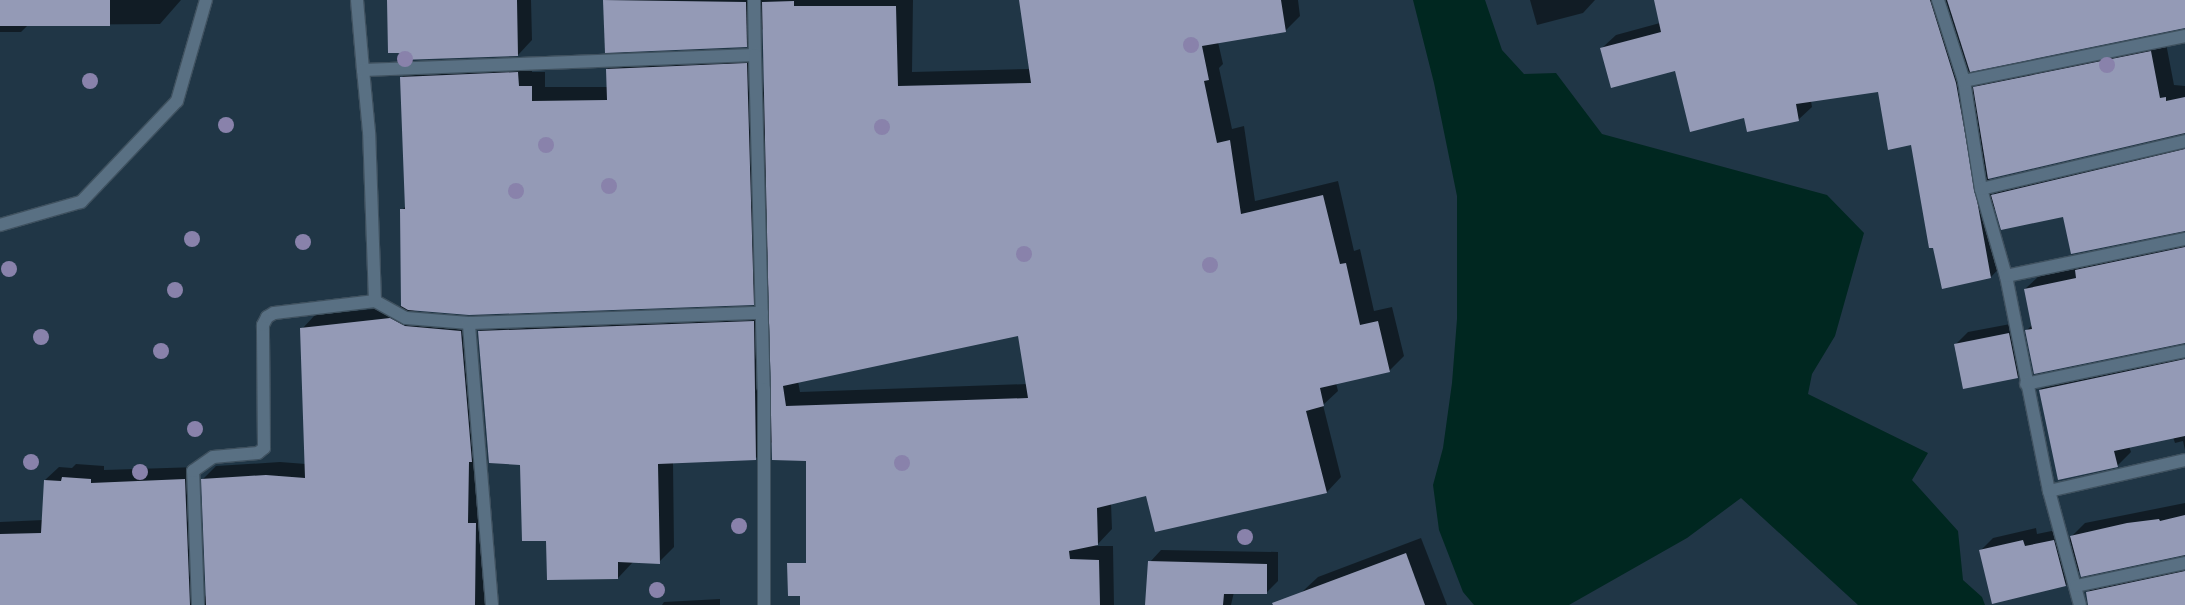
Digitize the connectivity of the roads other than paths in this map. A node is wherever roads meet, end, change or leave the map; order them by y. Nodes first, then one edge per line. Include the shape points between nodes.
1 (206, 0) edge
2 (357, 0) edge
3 (754, 0) edge
4 (1938, 0) edge
5 (2185, 36) edge
6 (755, 56) junction
7 (363, 70) junction
8 (1964, 81) junction
9 (2185, 141) edge
10 (1980, 189) junction
11 (0, 225) edge
12 (2185, 239) edge
13 (2006, 276) junction
14 (375, 301) junction
15 (762, 313) junction
16 (469, 323) junction
17 (2185, 351) edge
18 (2026, 384) junction
19 (2185, 460) edge
20 (2049, 490) junction
21 (2185, 563) edge
22 (2076, 586) junction
23 (198, 605) edge
24 (492, 605) edge
25 (764, 605) edge
26 (2080, 605) edge

1 - 11 street via 177,101 81,202
2 - 7 street
3 - 6 street
4 - 8 street
5 - 8 street
6 - 7 street
6 - 15 street
7 - 14 street via 369,132
8 - 10 street
9 - 10 street
10 - 13 street
12 - 13 street
13 - 18 street
14 - 16 street via 406,318
14 - 23 street via 274,313 263,325 264,448 258,453 213,457 192,470
15 - 16 street
15 - 25 street
16 - 24 street
17 - 18 street
18 - 20 street
19 - 20 street
20 - 22 street
21 - 22 street
22 - 26 street

